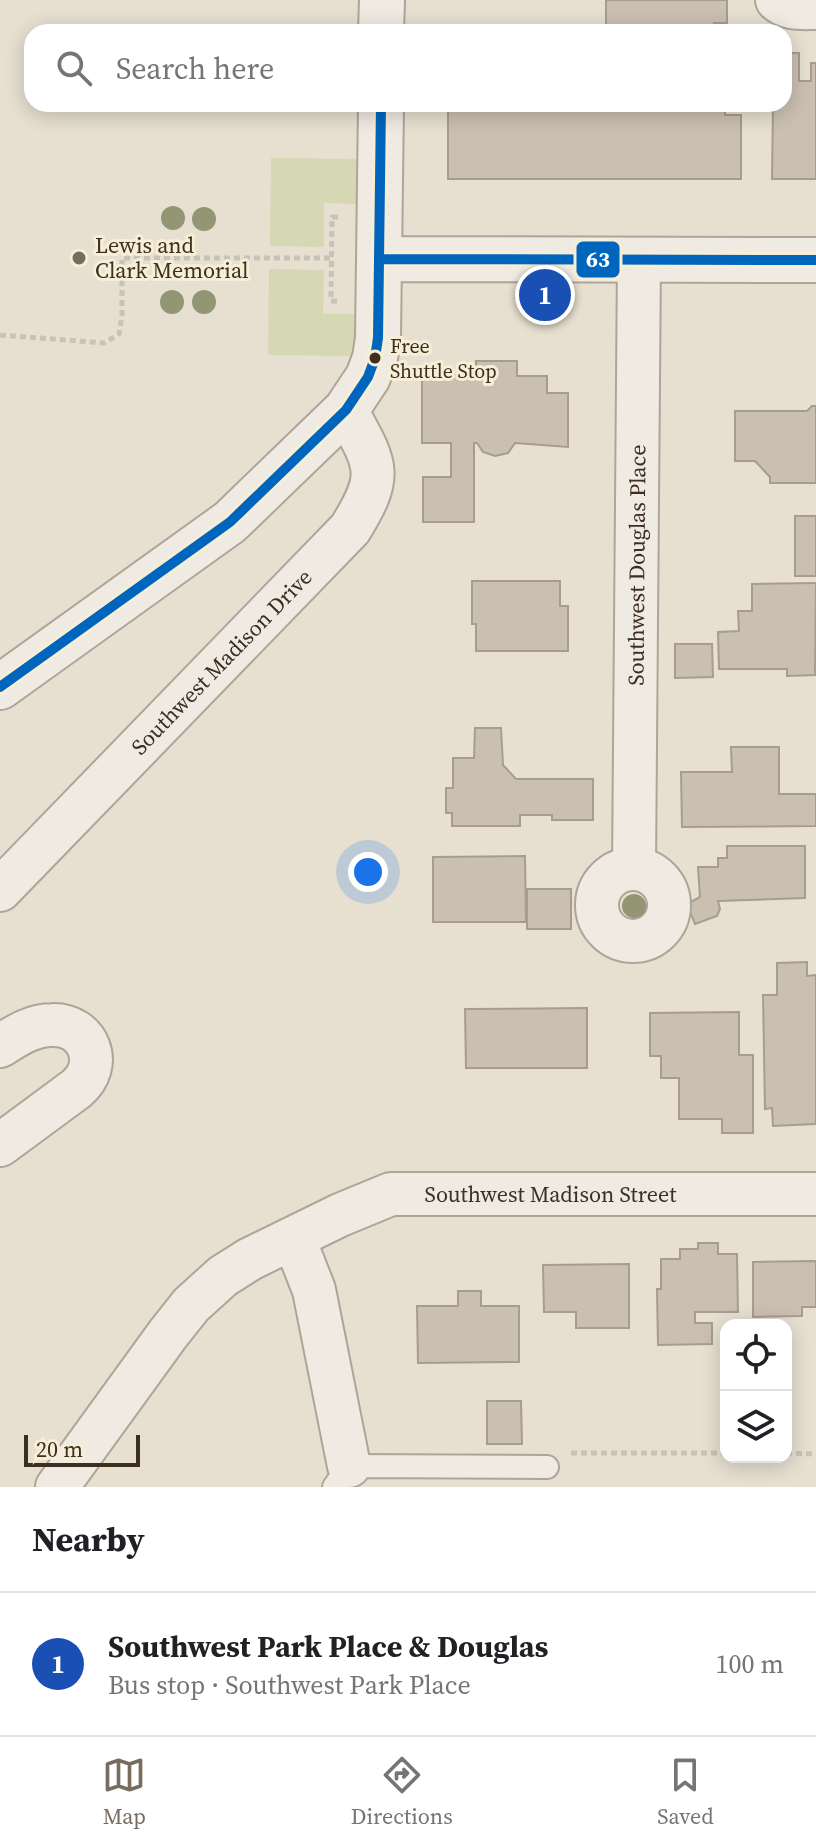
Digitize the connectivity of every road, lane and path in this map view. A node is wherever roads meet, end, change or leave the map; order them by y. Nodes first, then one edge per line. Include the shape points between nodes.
1 (382, 0) edge
2 (777, 0) edge
3 (816, 8) edge
4 (381, 24) edge
5 (381, 112) edge
6 (332, 217) dead end
7 (332, 258) junction
8 (380, 259) junction
9 (639, 259) junction
10 (816, 260) edge
11 (331, 301) dead end
12 (0, 335) edge
13 (346, 410) junction
14 (0, 687) edge
15 (634, 869) dead end
16 (0, 890) edge
17 (0, 1046) edge
18 (0, 1145) edge
19 (816, 1194) edge
20 (294, 1239) junction
21 (720, 1453) edge
22 (792, 1453) edge
23 (816, 1454) edge
24 (547, 1467) joint
25 (341, 1477) edge
26 (57, 1487) edge

1 - 4 street
2 - 3 street via 790,7
5 - 8 street
6 - 7 path
7 - 11 path
7 - 12 path via 122,258 119,334 104,343
8 - 9 street
8 - 13 street via 375,358
9 - 10 street
9 - 15 street, Southwest Douglas Place
13 - 14 street via 230,522
13 - 16 street, Southwest Madison Drive via 375,473 350,529
17 - 18 street via 34,1028 65,1026 86,1042 91,1070 76,1089
19 - 20 street, Southwest Madison Street via 401,1192
20 - 25 street via 314,1290
20 - 26 street via 223,1276 191,1305
21 - 24 path via 563,1453
22 - 23 path
24 - 25 lane

